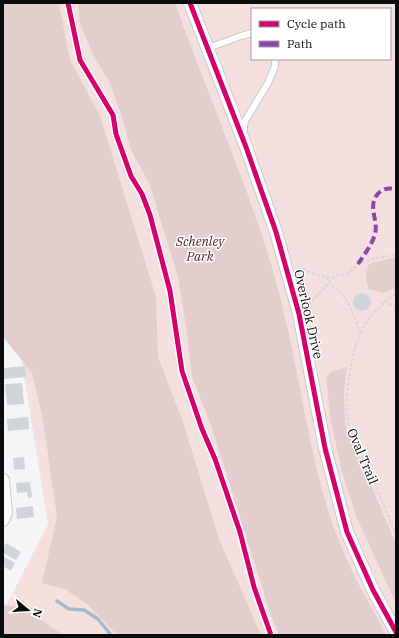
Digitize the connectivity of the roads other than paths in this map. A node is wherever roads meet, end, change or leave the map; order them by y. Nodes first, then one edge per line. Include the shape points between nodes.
1 (190, 3) edge
2 (251, 33) edge
3 (208, 48) junction
4 (276, 60) edge
5 (246, 147) junction
6 (3, 480) edge
7 (3, 520) edge
8 (396, 632) edge

1 - 3 street, Overlook Drive
2 - 3 lane
3 - 5 street, Overlook Drive
4 - 5 lane via 268,83 246,121 243,136
5 - 8 street, Overlook Drive via 276,232 299,314 325,448 347,532 373,590
6 - 7 street via 6,514

